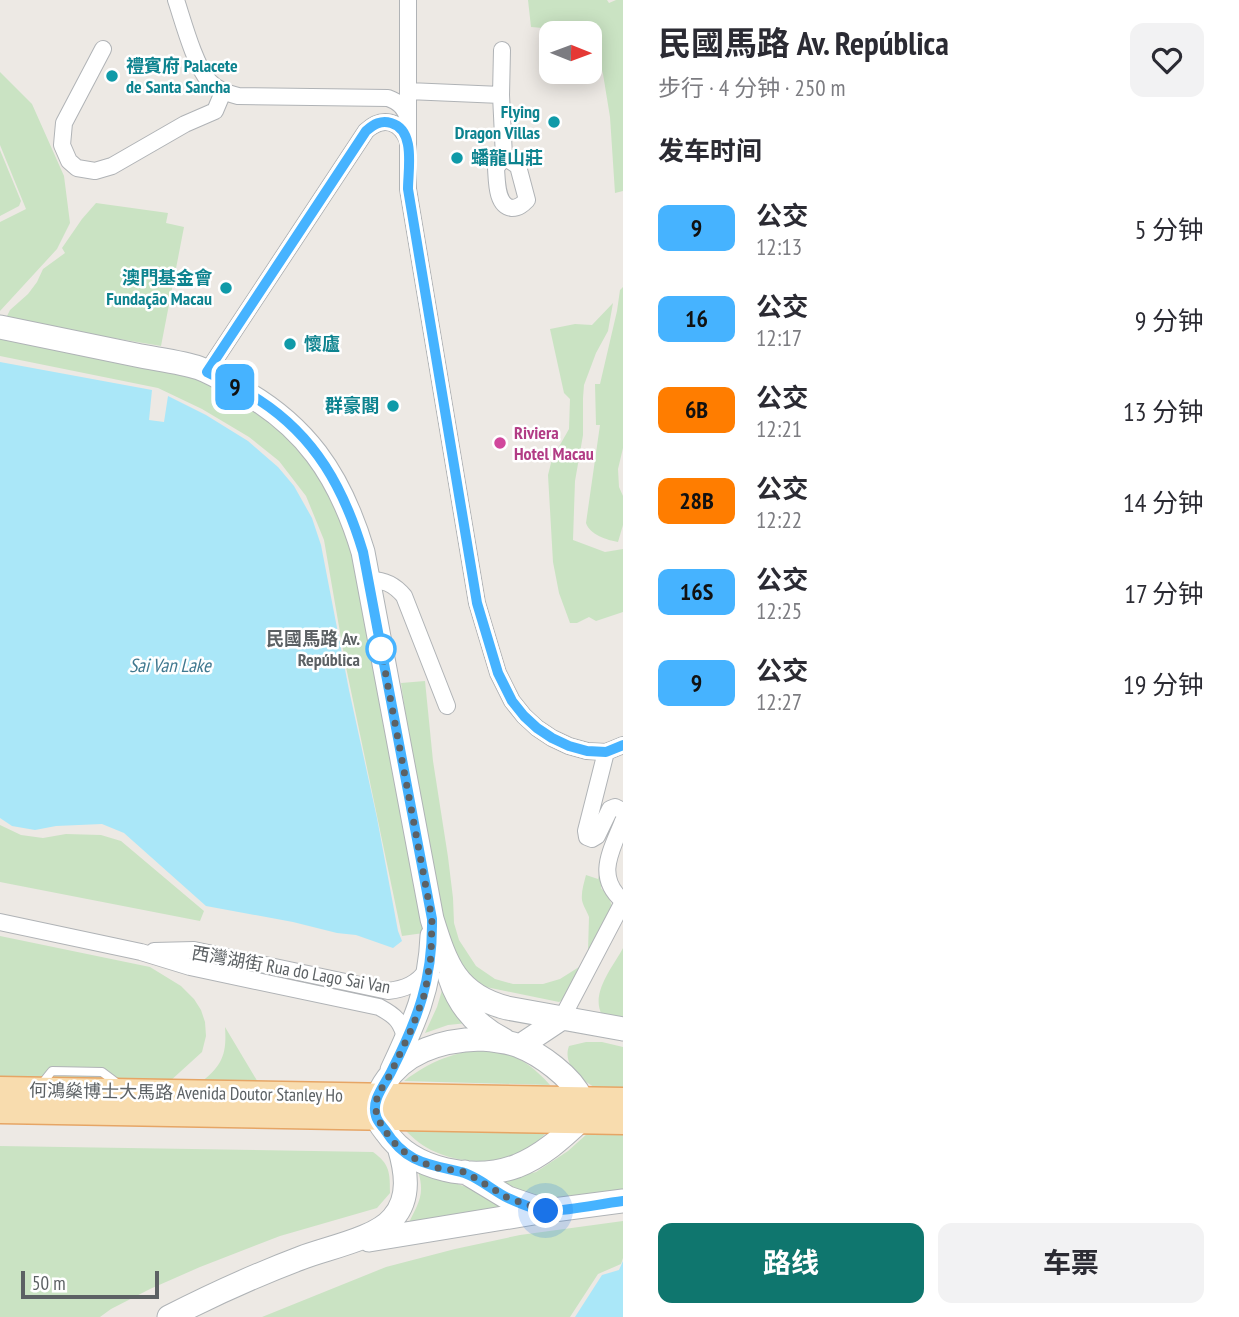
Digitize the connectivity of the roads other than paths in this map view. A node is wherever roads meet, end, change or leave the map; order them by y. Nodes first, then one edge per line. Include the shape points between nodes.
1 (170, 0) edge
2 (176, 0) edge
3 (408, 0) edge
4 (184, 24) junction
5 (103, 49) dead end
6 (502, 50) dead end
7 (223, 92) junction
8 (501, 94) junction
9 (346, 98) junction
10 (407, 104) junction
11 (380, 122) junction
12 (366, 131) junction
13 (408, 141) junction
14 (504, 157) dead end
15 (0, 327) edge
16 (207, 372) junction
17 (368, 580) junction
18 (447, 706) dead end
19 (623, 745) edge
20 (606, 752) junction
21 (623, 811) edge
22 (623, 821) edge
23 (623, 901) edge
24 (0, 922) edge
25 (141, 952) junction
26 (435, 956) junction
27 (562, 1018) junction
28 (623, 1029) edge
29 (406, 1040) junction
30 (514, 1044) junction
31 (0, 1090) edge
32 (381, 1096) junction
33 (623, 1101) edge
34 (0, 1110) edge
35 (582, 1110) junction
36 (623, 1121) edge
37 (398, 1147) junction
38 (465, 1172) junction
39 (623, 1201) edge
40 (546, 1211) junction
41 (342, 1244) junction
42 (169, 1317) edge

1 - 4 street
2 - 4 street
3 - 10 street
4 - 7 street via 201,71
5 - 7 street via 64,123 62,145 77,167 95,171 112,166 215,111
6 - 8 street
7 - 9 street
8 - 10 street
8 - 14 street
9 - 10 street
9 - 12 street via 364,109
10 - 11 street
10 - 13 street
11 - 12 street
11 - 13 street via 401,128
12 - 16 street
13 - 20 street via 408,189 477,603 498,673 512,701 537,728 569,746
15 - 16 street
16 - 17 street via 277,413 319,457 349,509
17 - 18 street via 390,583 404,596
17 - 26 street via 432,919
19 - 20 street
20 - 21 street via 587,837 597,836 610,808
22 - 23 street via 607,872 609,884
23 - 27 street
24 - 25 street, 西灣湖街 Rua do Lago Sai Van
25 - 26 street, 西灣湖街 Rua do Lago Sai Van via 194,950 388,991 417,982
25 - 29 street, 西灣湖街 Rua do Lago Sai Van via 190,967 379,1007 393,1014
26 - 27 street via 480,998
26 - 29 street
26 - 30 street via 474,1019
27 - 28 street
27 - 30 street
29 - 32 street
30 - 32 street via 481,1039 431,1047 412,1056
30 - 35 street via 559,1071
31 - 32 main road, 何鴻燊博士大馬路 Avenida Doutor Stanley Ho
32 - 34 main road, 何鴻燊博士大馬路 Avenida Doutor Stanley Ho
32 - 35 main road, 何鴻燊博士大馬路 Avenida Doutor Stanley Ho
32 - 37 street via 388,1135
33 - 35 main road, 何鴻燊博士大馬路 Avenida Doutor Stanley Ho
35 - 36 main road, 何鴻燊博士大馬路 Avenida Doutor Stanley Ho
35 - 38 street via 561,1140 539,1155 495,1171
37 - 38 street via 423,1163
37 - 41 street via 405,1186 399,1210 374,1232
38 - 40 street via 508,1198
39 - 40 street
40 - 41 street
41 - 42 street via 225,1289

